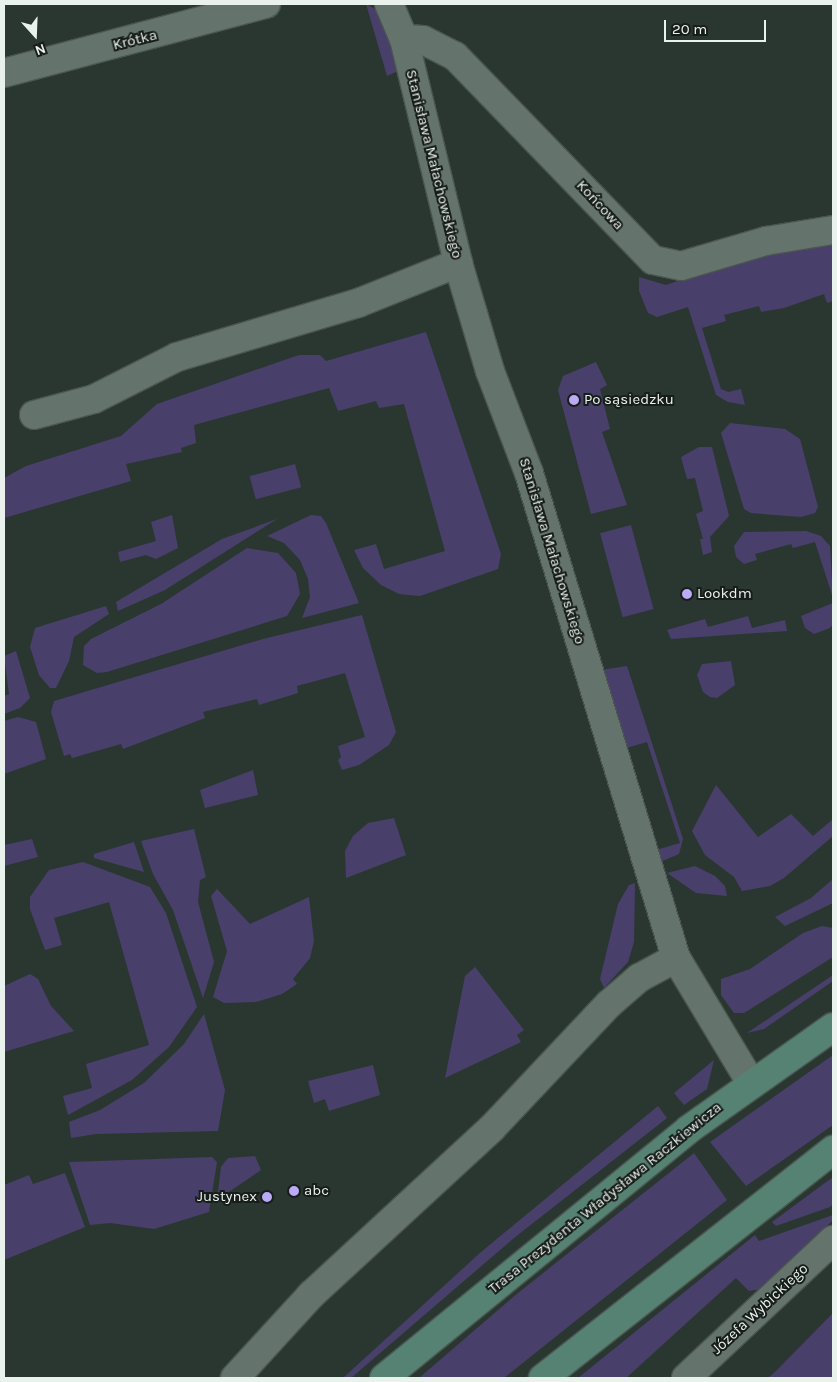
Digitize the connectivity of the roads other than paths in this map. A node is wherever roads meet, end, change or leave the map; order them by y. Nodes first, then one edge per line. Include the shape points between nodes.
1 (266, 4) edge
2 (389, 4) edge
3 (404, 39) junction
4 (4, 73) edge
5 (833, 230) edge
6 (458, 263) junction
7 (34, 415) dead end
8 (676, 958) junction
9 (833, 1027) edge
10 (751, 1083) junction
11 (833, 1150) edge
12 (833, 1240) edge
13 (235, 1378) edge
14 (384, 1378) edge
15 (543, 1378) edge
16 (686, 1378) edge

1 - 4 street, Krótka
2 - 3 street, Stanisława Małachowskiego
3 - 5 street, Końcowa via 423,40 455,56 653,260 681,266 766,241
3 - 6 street, Stanisława Małachowskiego
6 - 7 street via 358,303 177,357 94,400
6 - 8 street, Stanisława Małachowskiego via 490,372 538,500
8 - 10 street, Stanisława Małachowskiego
8 - 13 street via 639,978 609,1004 491,1129 311,1295
9 - 10 main road, Trasa Prezydenta Władysława Raczkiewicza
10 - 14 main road, Trasa Prezydenta Władysława Raczkiewicza via 689,1129
11 - 15 main road
12 - 16 street, Józefa Wybickiego

